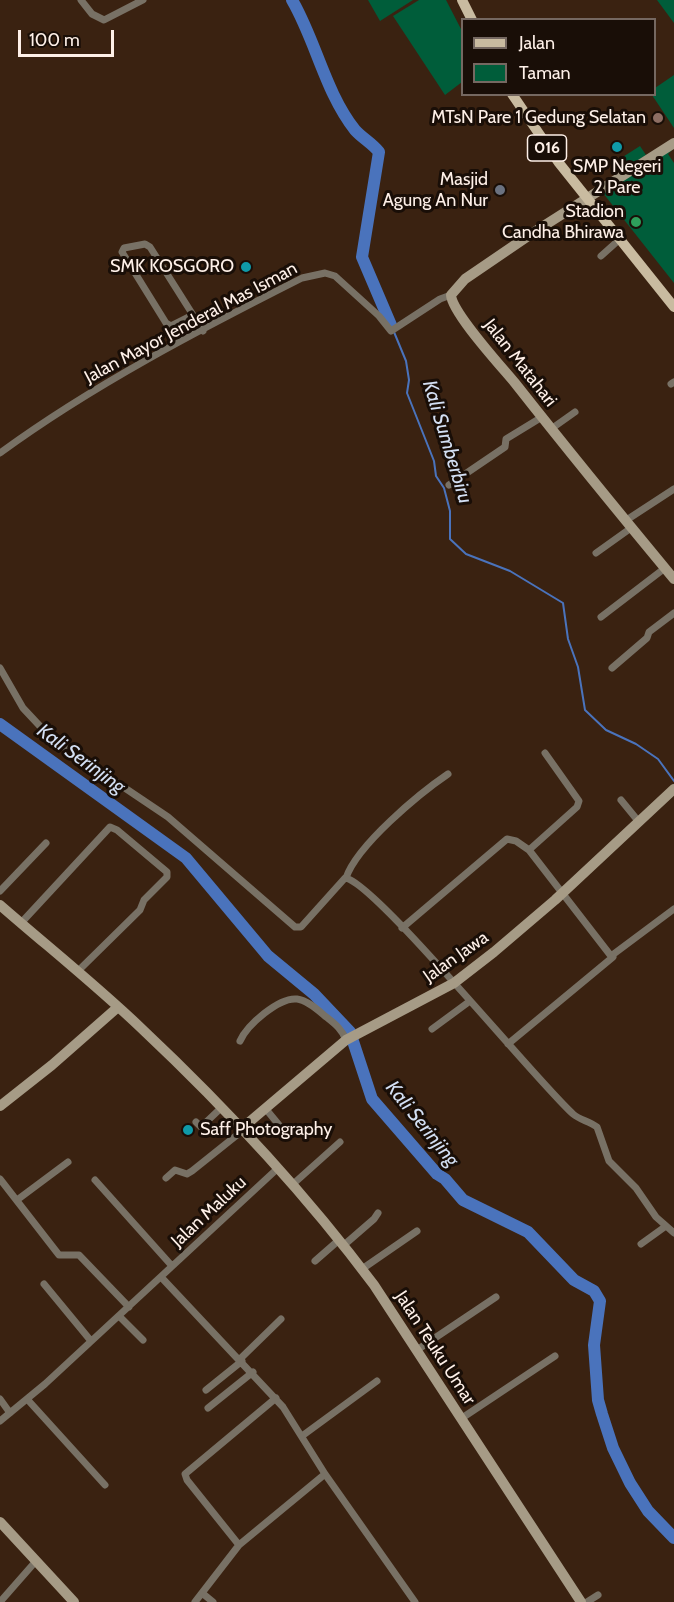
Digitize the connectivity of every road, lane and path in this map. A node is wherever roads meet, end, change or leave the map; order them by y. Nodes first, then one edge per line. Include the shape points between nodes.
1 (81, 0) edge
2 (143, 0) edge
3 (462, 0) edge
4 (471, 18) edge
5 (513, 96) edge
6 (674, 143) edge
7 (586, 197) junction
8 (620, 239) junction
9 (601, 256) dead end
10 (451, 295) junction
11 (674, 307) edge
12 (193, 315) junction
13 (203, 331) junction
14 (575, 412) dead end
15 (542, 417) junction
16 (551, 429) junction
17 (0, 453) edge
18 (449, 484) dead end
19 (674, 489) edge
20 (628, 525) junction
21 (597, 553) dead end
22 (665, 568) junction
23 (674, 579) edge
24 (674, 613) edge
25 (601, 617) dead end
26 (0, 668) edge
27 (612, 668) dead end
28 (545, 753) dead end
29 (448, 774) dead end
30 (674, 789) edge
31 (621, 800) dead end
32 (639, 822) junction
33 (46, 843) dead end
34 (529, 850) junction
35 (346, 878) junction
36 (0, 891) edge
37 (562, 894) junction
38 (0, 904) edge
39 (674, 909) edge
40 (21, 923) junction
41 (402, 928) junction
42 (613, 957) junction
43 (78, 971) junction
44 (454, 983) junction
45 (470, 1001) junction
46 (118, 1007) junction
47 (432, 1029) dead end
48 (347, 1040) junction
49 (240, 1041) dead end
50 (508, 1044) junction
51 (0, 1106) edge
52 (221, 1108) junction
53 (265, 1108) junction
54 (196, 1122) dead end
55 (279, 1125) dead end
56 (242, 1130) junction
57 (340, 1142) dead end
58 (68, 1162) dead end
59 (277, 1169) junction
60 (166, 1178) dead end
61 (0, 1179) edge
62 (95, 1180) dead end
63 (292, 1185) junction
64 (17, 1200) junction
65 (378, 1213) dead end
66 (666, 1226) junction
67 (417, 1231) dead end
68 (674, 1233) edge
69 (342, 1243) junction
70 (641, 1244) dead end
71 (315, 1261) dead end
72 (172, 1266) junction
73 (362, 1269) junction
74 (161, 1277) junction
75 (44, 1284) dead end
76 (496, 1296) dead end
77 (129, 1307) junction
78 (119, 1316) junction
79 (281, 1319) dead end
80 (143, 1340) dead end
81 (91, 1341) junction
82 (417, 1350) junction
83 (555, 1356) dead end
84 (241, 1360) junction
85 (253, 1372) junction
86 (377, 1381) dead end
87 (206, 1390) dead end
88 (276, 1398) junction
89 (0, 1399) edge
90 (27, 1399) junction
91 (208, 1408) dead end
92 (10, 1413) junction
93 (462, 1419) junction
94 (0, 1421) edge
95 (302, 1436) junction
96 (325, 1474) junction
97 (105, 1485) dead end
98 (0, 1522) edge
99 (239, 1545) junction
100 (36, 1561) junction
101 (202, 1593) junction
102 (598, 1595) dead end
103 (0, 1602) edge
104 (74, 1602) edge
105 (195, 1602) edge
106 (213, 1602) edge
107 (415, 1602) edge
108 (581, 1602) edge
109 (587, 1602) edge

1 - 2 street via 92,14 104,20
3 - 4 main road
5 - 7 main road, 016 via 539,138
6 - 7 street
7 - 8 main road, 016
7 - 10 street via 465,279
8 - 9 street
8 - 11 main road, 016
10 - 13 street, Jalan Mayor Jenderal Mas Isman via 393,330 345,283 325,273 276,290
10 - 15 street, Jalan Matahari via 455,307
12 - 12 street via 150,247 145,244 123,249 168,325
12 - 13 street
13 - 17 street, Jalan Mayor Jenderal Mas Isman via 43,422
14 - 16 street
15 - 16 street, Jalan Matahari
15 - 18 street via 506,439 505,447
16 - 20 street, Jalan Matahari
19 - 20 street
20 - 21 street
20 - 22 street, Jalan Matahari
22 - 23 street, Jalan Matahari
22 - 25 street
24 - 27 street
26 - 35 street via 23,708 52,739 168,817 295,927 301,927
28 - 34 street via 579,801
29 - 35 street via 413,800 356,859
30 - 32 street, Jalan Jawa
31 - 32 street
32 - 37 street, Jalan Jawa
33 - 36 street
34 - 37 street
34 - 41 street via 513,839 504,841
35 - 41 street via 364,890
37 - 42 street
37 - 44 street, Jalan Jawa
38 - 40 street, Jalan Teuku Umar
39 - 42 street
40 - 43 street, Jalan Teuku Umar
40 - 43 street via 110,827 156,862 167,877 144,900 140,910
41 - 44 street
42 - 50 street
43 - 46 street, Jalan Teuku Umar
44 - 45 street
44 - 48 street, Jalan Jawa
45 - 47 street
45 - 50 street
46 - 51 street
46 - 52 street, Jalan Teuku Umar
48 - 49 street via 342,1029 323,1014 304,1001 291,999 283,1000 259,1017
48 - 53 street, Jalan Jawa
50 - 66 street via 570,1112 597,1127 609,1161
52 - 54 street via 201,1127
52 - 56 street, Jalan Teuku Umar
53 - 55 street
53 - 56 street, Jalan Jawa
56 - 59 street, Jalan Teuku Umar
56 - 60 street via 192,1171 187,1174 175,1170
57 - 63 street
58 - 64 street
59 - 63 street, Jalan Teuku Umar
59 - 72 street, Jalan Maluku
61 - 64 street
62 - 72 street
63 - 69 street, Jalan Teuku Umar
64 - 77 street via 59,1255 79,1255
65 - 69 street
66 - 68 street
66 - 70 street
67 - 73 street
69 - 71 street
69 - 73 street, Jalan Teuku Umar
72 - 74 street, Jalan Maluku
73 - 82 street, Jalan Teuku Umar
74 - 77 street, Jalan Maluku
74 - 84 street
75 - 81 street
76 - 82 street
77 - 78 street, Jalan Maluku
78 - 80 street
78 - 81 street, Jalan Maluku
79 - 84 street
81 - 90 street, Jalan Maluku
82 - 93 street, Jalan Teuku Umar
83 - 93 street
84 - 85 street
84 - 87 street
85 - 88 street
85 - 91 street
86 - 95 street
88 - 95 street
88 - 99 street via 185,1474
89 - 92 street
90 - 92 street, Jalan Maluku
90 - 97 street
92 - 94 street, Jalan Maluku
93 - 108 street, Jalan Teuku Umar
95 - 96 street
96 - 99 street
96 - 107 street
98 - 100 street
99 - 101 street
100 - 103 street
100 - 104 street
101 - 105 street
101 - 106 street
102 - 109 street

